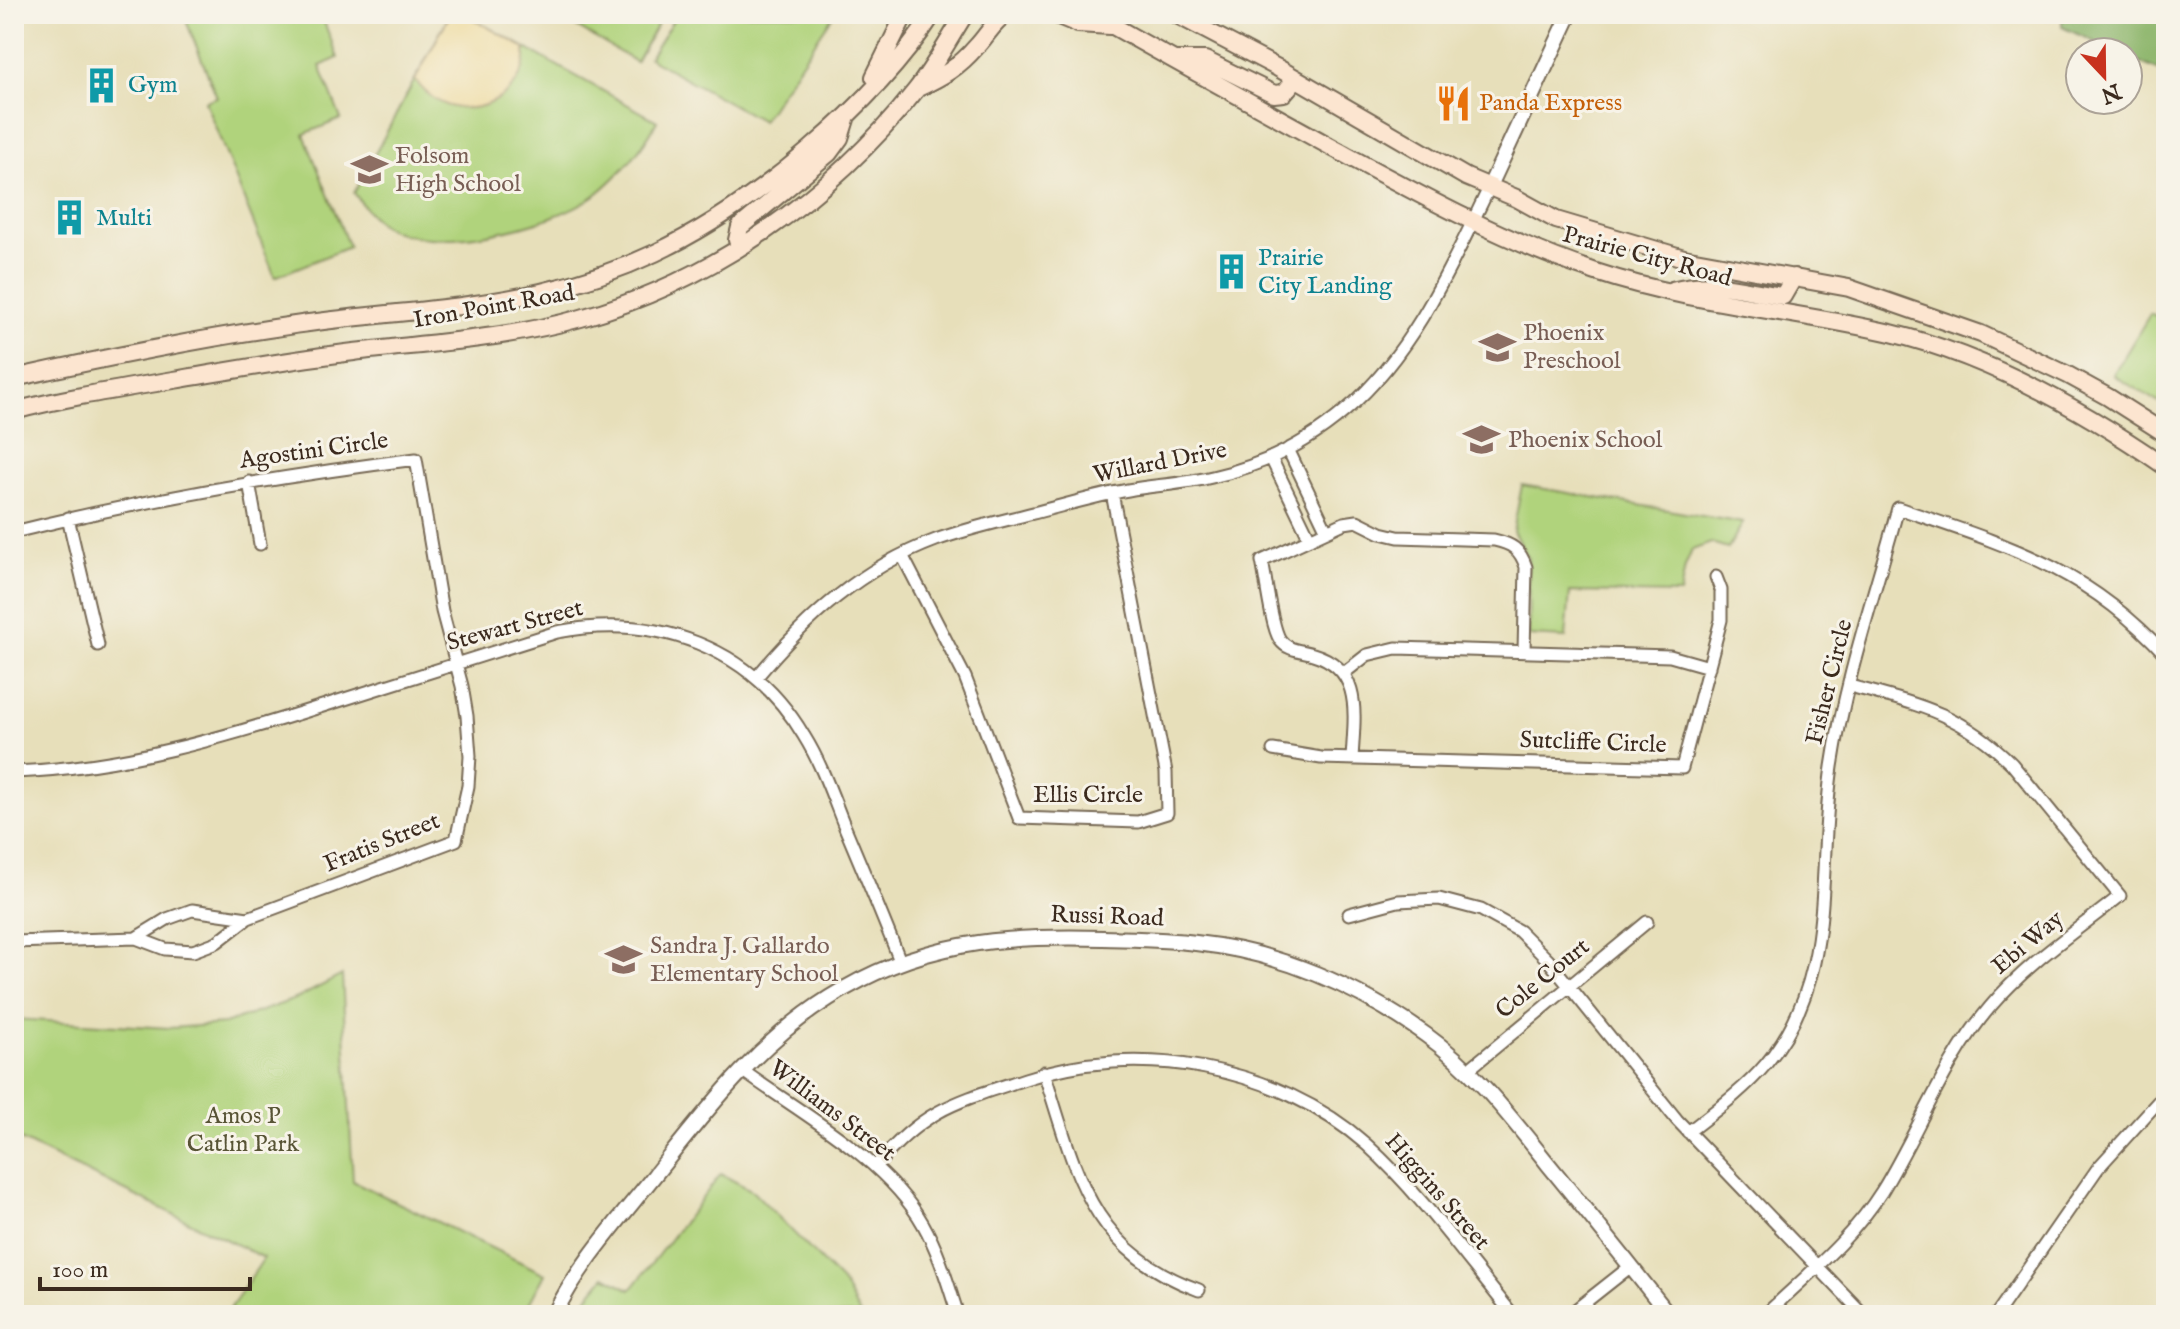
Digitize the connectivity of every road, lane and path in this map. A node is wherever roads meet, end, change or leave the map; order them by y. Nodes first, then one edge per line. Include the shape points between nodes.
1 (905, 14) edge
2 (933, 14) edge
3 (965, 14) edge
4 (1007, 14) edge
5 (1054, 14) edge
6 (1092, 14) edge
7 (1175, 14) edge
8 (1570, 14) edge
9 (1113, 26) junction
10 (1173, 60) junction
11 (1295, 80) junction
12 (917, 89) junction
13 (862, 101) junction
14 (846, 117) junction
15 (1489, 188) junction
16 (1472, 223) junction
17 (740, 247) junction
18 (1794, 277) junction
19 (1666, 291) junction
20 (14, 378) edge
21 (14, 411) edge
22 (2166, 434) edge
23 (1288, 449) junction
24 (1271, 458) junction
25 (2166, 467) edge
26 (249, 482) junction
27 (1112, 493) junction
28 (68, 518) junction
29 (1327, 531) junction
30 (14, 532) edge
31 (1310, 539) junction
32 (260, 544) dead end
33 (902, 555) junction
34 (1716, 577) dead end
35 (98, 645) dead end
36 (1524, 651) junction
37 (2166, 655) edge
38 (456, 664) junction
39 (1709, 667) junction
40 (1344, 673) junction
41 (756, 678) junction
42 (1850, 686) junction
43 (1273, 750) dead end
44 (1352, 759) junction
45 (14, 772) edge
46 (1349, 914) dead end
47 (248, 918) junction
48 (1647, 922) dead end
49 (136, 938) junction
50 (14, 942) edge
51 (900, 961) junction
52 (1569, 987) junction
53 (1468, 1070) junction
54 (743, 1071) junction
55 (1044, 1072) junction
56 (2166, 1093) edge
57 (1688, 1132) junction
58 (876, 1166) junction
59 (1631, 1266) junction
60 (1817, 1266) junction
61 (1199, 1290) dead end
62 (554, 1315) edge
63 (958, 1315) edge
64 (1513, 1315) edge
65 (1569, 1315) edge
66 (1669, 1315) edge
67 (1765, 1315) edge
68 (1864, 1315) edge
69 (1996, 1315) edge

1 - 13 main road
2 - 13 main road, Iron Point Road
3 - 12 main road, Iron Point Road
4 - 12 main road via 950,74
5 - 9 main road via 1078,24
6 - 9 main road, Prairie City Road
7 - 11 main road, Prairie City Road
8 - 15 street, Willard Drive
9 - 10 main road, Prairie City Road
10 - 11 main road via 1205,60 1274,94 1284,93
10 - 16 main road, Prairie City Road
11 - 15 main road, Prairie City Road
12 - 17 main road, Iron Point Road via 819,190
13 - 14 main road, Iron Point Road
14 - 17 main road via 829,153 740,227
14 - 20 main road, Iron Point Road via 715,218 657,252 584,280 497,300 175,344
15 - 16 street, Willard Drive
15 - 18 main road, Prairie City Road via 1556,220 1621,241
16 - 19 main road, Prairie City Road via 1536,251
16 - 23 street, Willard Drive via 1392,362 1345,410
17 - 21 main road, Iron Point Road via 637,299 551,326 296,360
18 - 19 main road via 1783,296 1719,284
18 - 22 main road, Prairie City Road via 1849,288 1981,334 2081,382
19 - 25 main road, Prairie City Road via 1825,319 1951,353 2089,418
23 - 24 street, Willard Drive
23 - 29 street
24 - 27 street, Willard Drive via 1212,478
24 - 31 street
26 - 28 street, Agostini Circle
26 - 32 street
26 - 38 street, Agostini Circle via 416,459
27 - 33 street, Willard Drive via 961,532
27 - 33 street, Ellis Circle via 1166,772 1167,813 1138,822 1019,818 965,677
28 - 30 street, Agostini Circle
28 - 35 street
29 - 31 street
29 - 36 street via 1357,521 1391,536 1509,543 1526,567
31 - 40 street via 1262,561 1276,629 1291,649 1327,659
33 - 41 street, Willard Drive via 826,604
34 - 39 street via 1722,608
36 - 39 street via 1670,656
36 - 40 street via 1386,649 1367,655
37 - 42 street, Fisher Circle via 2116,607 2055,567 1898,508
38 - 41 street, Stewart Street via 557,632 627,626 695,641
38 - 45 street, Stewart Street via 152,755
38 - 47 street, Fratis Street via 470,756 456,840
39 - 44 street, Sutcliffe Circle via 1682,768
40 - 44 street via 1354,703
41 - 51 street, Stewart Street via 792,717 816,758
42 - 57 street, Fisher Circle via 1831,770 1819,946 1805,1000 1765,1065
42 - 60 street, Ebi Way via 1930,708 1993,745 2120,896 1991,1005 1874,1202
43 - 44 street
46 - 52 street via 1417,899 1481,910 1535,945
47 - 49 street, Fratis Street via 192,910
47 - 49 street, Fratis Street via 217,942 193,951 165,949
48 - 52 street, Cole Court
49 - 50 street, Fratis Street
51 - 53 street, Russi Road via 937,949 1049,936 1172,941 1237,950 1284,962 1366,997 1428,1036
51 - 54 street, Russi Road via 826,1000 766,1046
52 - 53 street, Cole Court
52 - 57 street
53 - 59 street, Russi Road
54 - 58 street, Williams Street
54 - 62 street, Russi Road via 596,1249
55 - 58 street, Higgins Street via 939,1110 902,1136
55 - 61 street via 1079,1180 1104,1224 1147,1265
55 - 64 street, Higgins Street via 1105,1062 1191,1066 1261,1083 1315,1108 1390,1167
56 - 69 street via 2081,1190
57 - 60 street
58 - 63 street, Williams Street via 931,1238
59 - 65 street
59 - 66 street, Russi Road
60 - 67 street, Ebi Way
60 - 68 street

